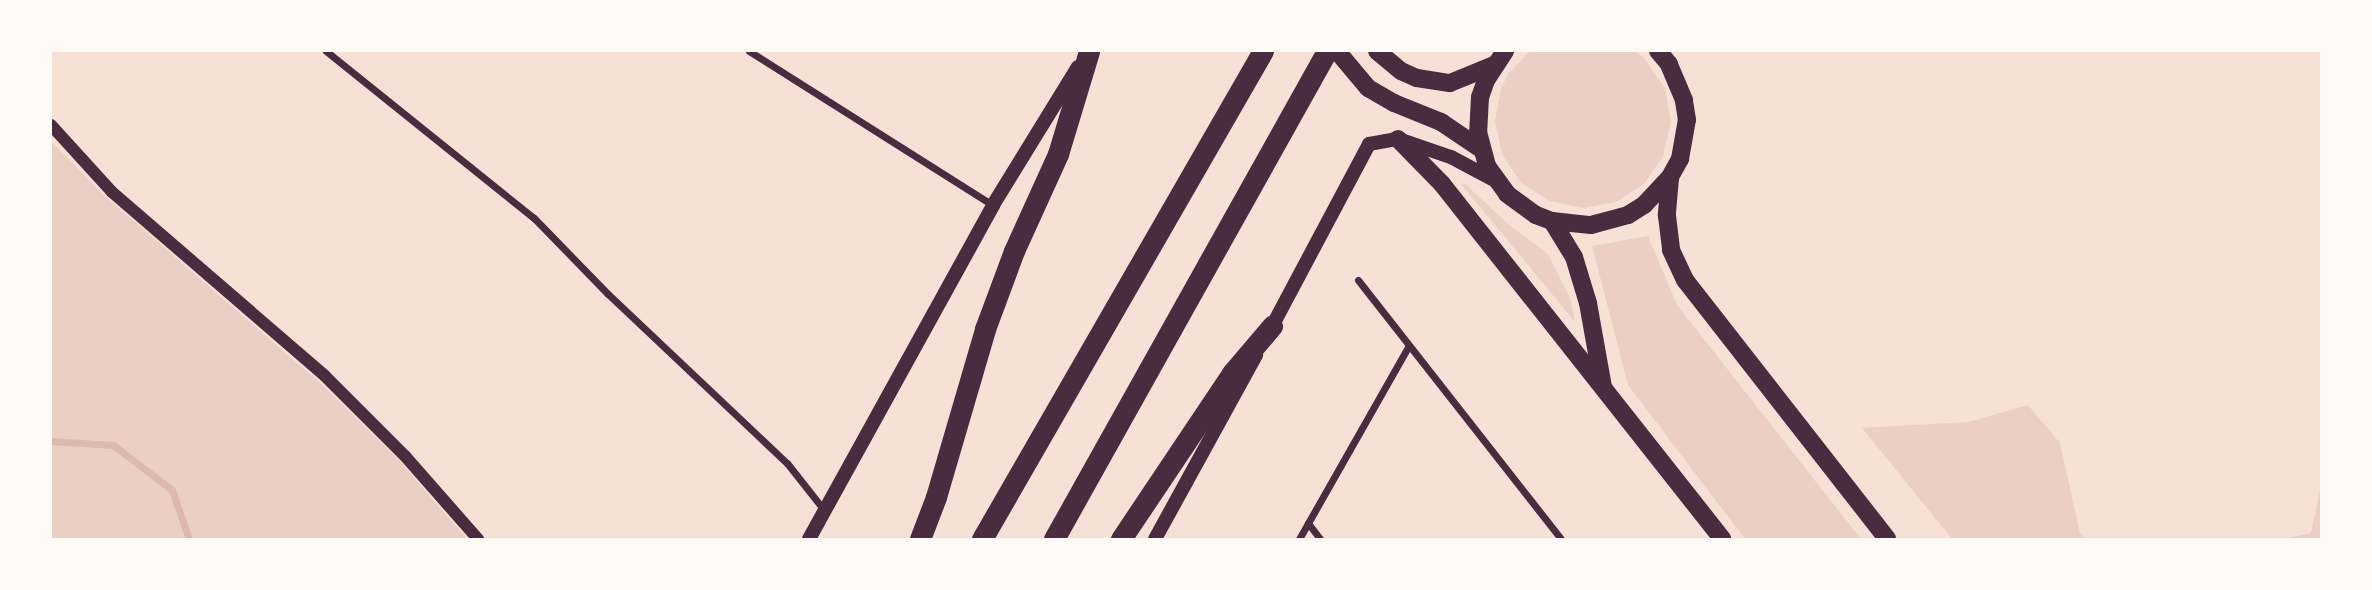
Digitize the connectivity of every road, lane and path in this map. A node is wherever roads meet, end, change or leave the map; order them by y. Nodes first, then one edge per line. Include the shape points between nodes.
1 (326, 51) edge
2 (749, 51) edge
3 (1088, 51) edge
4 (1263, 51) edge
5 (1327, 51) edge
6 (1337, 51) edge
7 (1658, 51) edge
8 (1381, 56) edge
9 (1500, 58) edge
10 (51, 125) edge
11 (1398, 139) junction
12 (1481, 149) junction
13 (1671, 177) junction
14 (1496, 181) junction
15 (993, 205) junction
16 (1552, 221) junction
17 (1357, 280) dead end
18 (1272, 326) junction
19 (1408, 347) junction
20 (1603, 387) junction
21 (825, 510) junction
22 (1308, 523) junction
23 (478, 539) edge
24 (809, 539) edge
25 (920, 539) edge
26 (982, 539) edge
27 (1054, 539) edge
28 (1122, 539) edge
29 (1155, 539) edge
30 (1299, 539) edge
31 (1320, 539) edge
32 (1560, 539) edge
33 (1722, 539) edge
34 (1887, 539) edge

1 - 21 street via 534,218 787,463
2 - 15 street
3 - 15 main road
3 - 25 highway via 1058,154 985,330
4 - 26 highway
5 - 27 highway
6 - 12 main road via 1368,88 1441,122
7 - 13 main road via 1678,81 1686,120
8 - 9 main road via 1417,78 1450,83
9 - 12 main road via 1480,97
10 - 23 street via 112,192 325,376 405,456
11 - 14 main road via 1451,157
11 - 18 main road via 1369,145
11 - 20 main road via 1442,184
12 - 14 main road
13 - 16 main road via 1628,215 1591,225
13 - 34 main road via 1667,216 1671,250 1685,280
14 - 16 main road via 1521,206
15 - 21 main road
16 - 20 main road via 1577,268 1588,303
17 - 19 street
18 - 28 highway via 1232,373
18 - 29 main road
19 - 22 street
19 - 32 street
20 - 33 main road
21 - 24 main road
22 - 30 street
22 - 31 street

